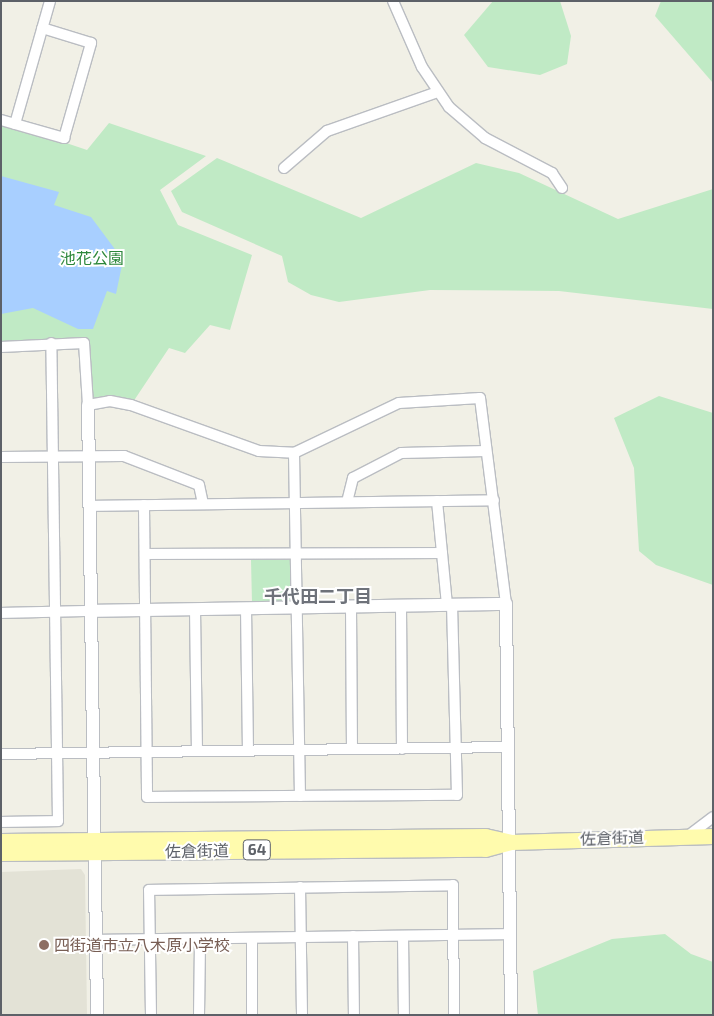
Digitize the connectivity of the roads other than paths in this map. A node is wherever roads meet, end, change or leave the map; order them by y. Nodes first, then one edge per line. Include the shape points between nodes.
1 (50, 1) edge
2 (393, 1) edge
3 (42, 28) junction
4 (438, 92) junction
5 (1, 120) edge
6 (15, 124) junction
7 (284, 168) dead end
8 (562, 188) dead end
9 (51, 343) junction
10 (1, 347) edge
11 (88, 405) junction
12 (486, 451) junction
13 (294, 453) junction
14 (88, 455) junction
15 (53, 456) junction
16 (1, 457) edge
17 (494, 500) junction
18 (437, 501) junction
19 (347, 502) junction
20 (297, 503) junction
21 (203, 504) junction
22 (144, 505) junction
23 (89, 506) junction
24 (297, 553) junction
25 (442, 553) junction
26 (144, 554) junction
27 (506, 604) junction
28 (449, 605) junction
29 (401, 606) junction
30 (351, 607) junction
31 (246, 608) junction
32 (298, 608) junction
33 (195, 609) junction
34 (145, 610) junction
35 (90, 611) junction
36 (55, 612) junction
37 (1, 613) edge
38 (508, 747) junction
39 (456, 748) junction
40 (352, 749) junction
41 (402, 749) junction
42 (300, 750) junction
43 (197, 751) junction
44 (248, 751) junction
45 (92, 752) junction
46 (147, 752) junction
47 (57, 753) junction
48 (1, 754) edge
49 (300, 796) junction
50 (713, 817) edge
51 (1, 822) edge
52 (688, 836) junction
53 (713, 836) edge
54 (1, 841) edge
55 (511, 842) junction
56 (94, 846) junction
57 (1, 853) edge
58 (300, 887) junction
59 (511, 934) junction
60 (454, 935) junction
61 (353, 936) junction
62 (403, 936) junction
63 (301, 937) junction
64 (252, 938) junction
65 (150, 939) junction
66 (200, 939) junction
67 (95, 940) junction
68 (96, 1015) edge
69 (151, 1015) edge
70 (199, 1015) edge
71 (252, 1015) edge
72 (302, 1015) edge
73 (354, 1015) edge
74 (404, 1015) edge
75 (454, 1015) edge
76 (511, 1015) edge

1 - 3 street
2 - 4 street
3 - 6 street
3 - 6 street via 91,43 64,138
4 - 7 street via 327,132
4 - 8 street via 467,125 529,164 552,173
5 - 6 street
9 - 10 street
9 - 11 street via 84,343
9 - 15 street
11 - 13 street via 110,401 259,451
11 - 14 street
12 - 13 street via 480,398 399,403
12 - 17 street
12 - 19 street via 401,453 353,478
13 - 20 street
14 - 15 street
14 - 21 street via 124,456 199,485
14 - 23 street
15 - 16 street
15 - 36 street
17 - 18 street
17 - 27 street
18 - 19 street
18 - 25 street
19 - 20 street
20 - 21 street
20 - 24 street
21 - 22 street
22 - 23 street
22 - 26 street
23 - 35 street
24 - 25 street
24 - 26 street
24 - 32 street
25 - 28 street
26 - 34 street
27 - 28 street
27 - 38 street
28 - 29 street
28 - 39 street
29 - 30 street
29 - 41 street
30 - 32 street
30 - 40 street
31 - 32 street
31 - 33 street
31 - 44 street
32 - 42 street
33 - 34 street
33 - 43 street
34 - 35 street
34 - 46 street
35 - 36 street
35 - 45 street
36 - 37 street
36 - 47 street
38 - 39 street
38 - 55 street
39 - 41 street
39 - 49 street via 456,796
40 - 41 street
40 - 42 street
42 - 44 street
42 - 49 street
43 - 44 street
43 - 46 street
45 - 46 street
45 - 47 street
45 - 56 street
46 - 49 street via 147,797
47 - 48 street
47 - 51 street via 58,821
50 - 52 street
52 - 53 main road, 佐倉街道 / 64
52 - 55 main road, 佐倉街道 / 64
54 - 56 main road, 佐倉街道 / 64
55 - 56 main road, 佐倉街道 / 64 via 485,836
55 - 59 street
56 - 57 main road, 佐倉街道 / 64
56 - 67 street
58 - 60 street via 453,885
58 - 63 street
58 - 65 street via 149,890
59 - 60 street
59 - 76 street
60 - 62 street
60 - 75 street
61 - 62 street
61 - 63 street
61 - 73 street
62 - 74 street
63 - 64 street
63 - 72 street
64 - 66 street
64 - 71 street
65 - 66 street
65 - 67 street
65 - 69 street
66 - 70 street
67 - 68 street

